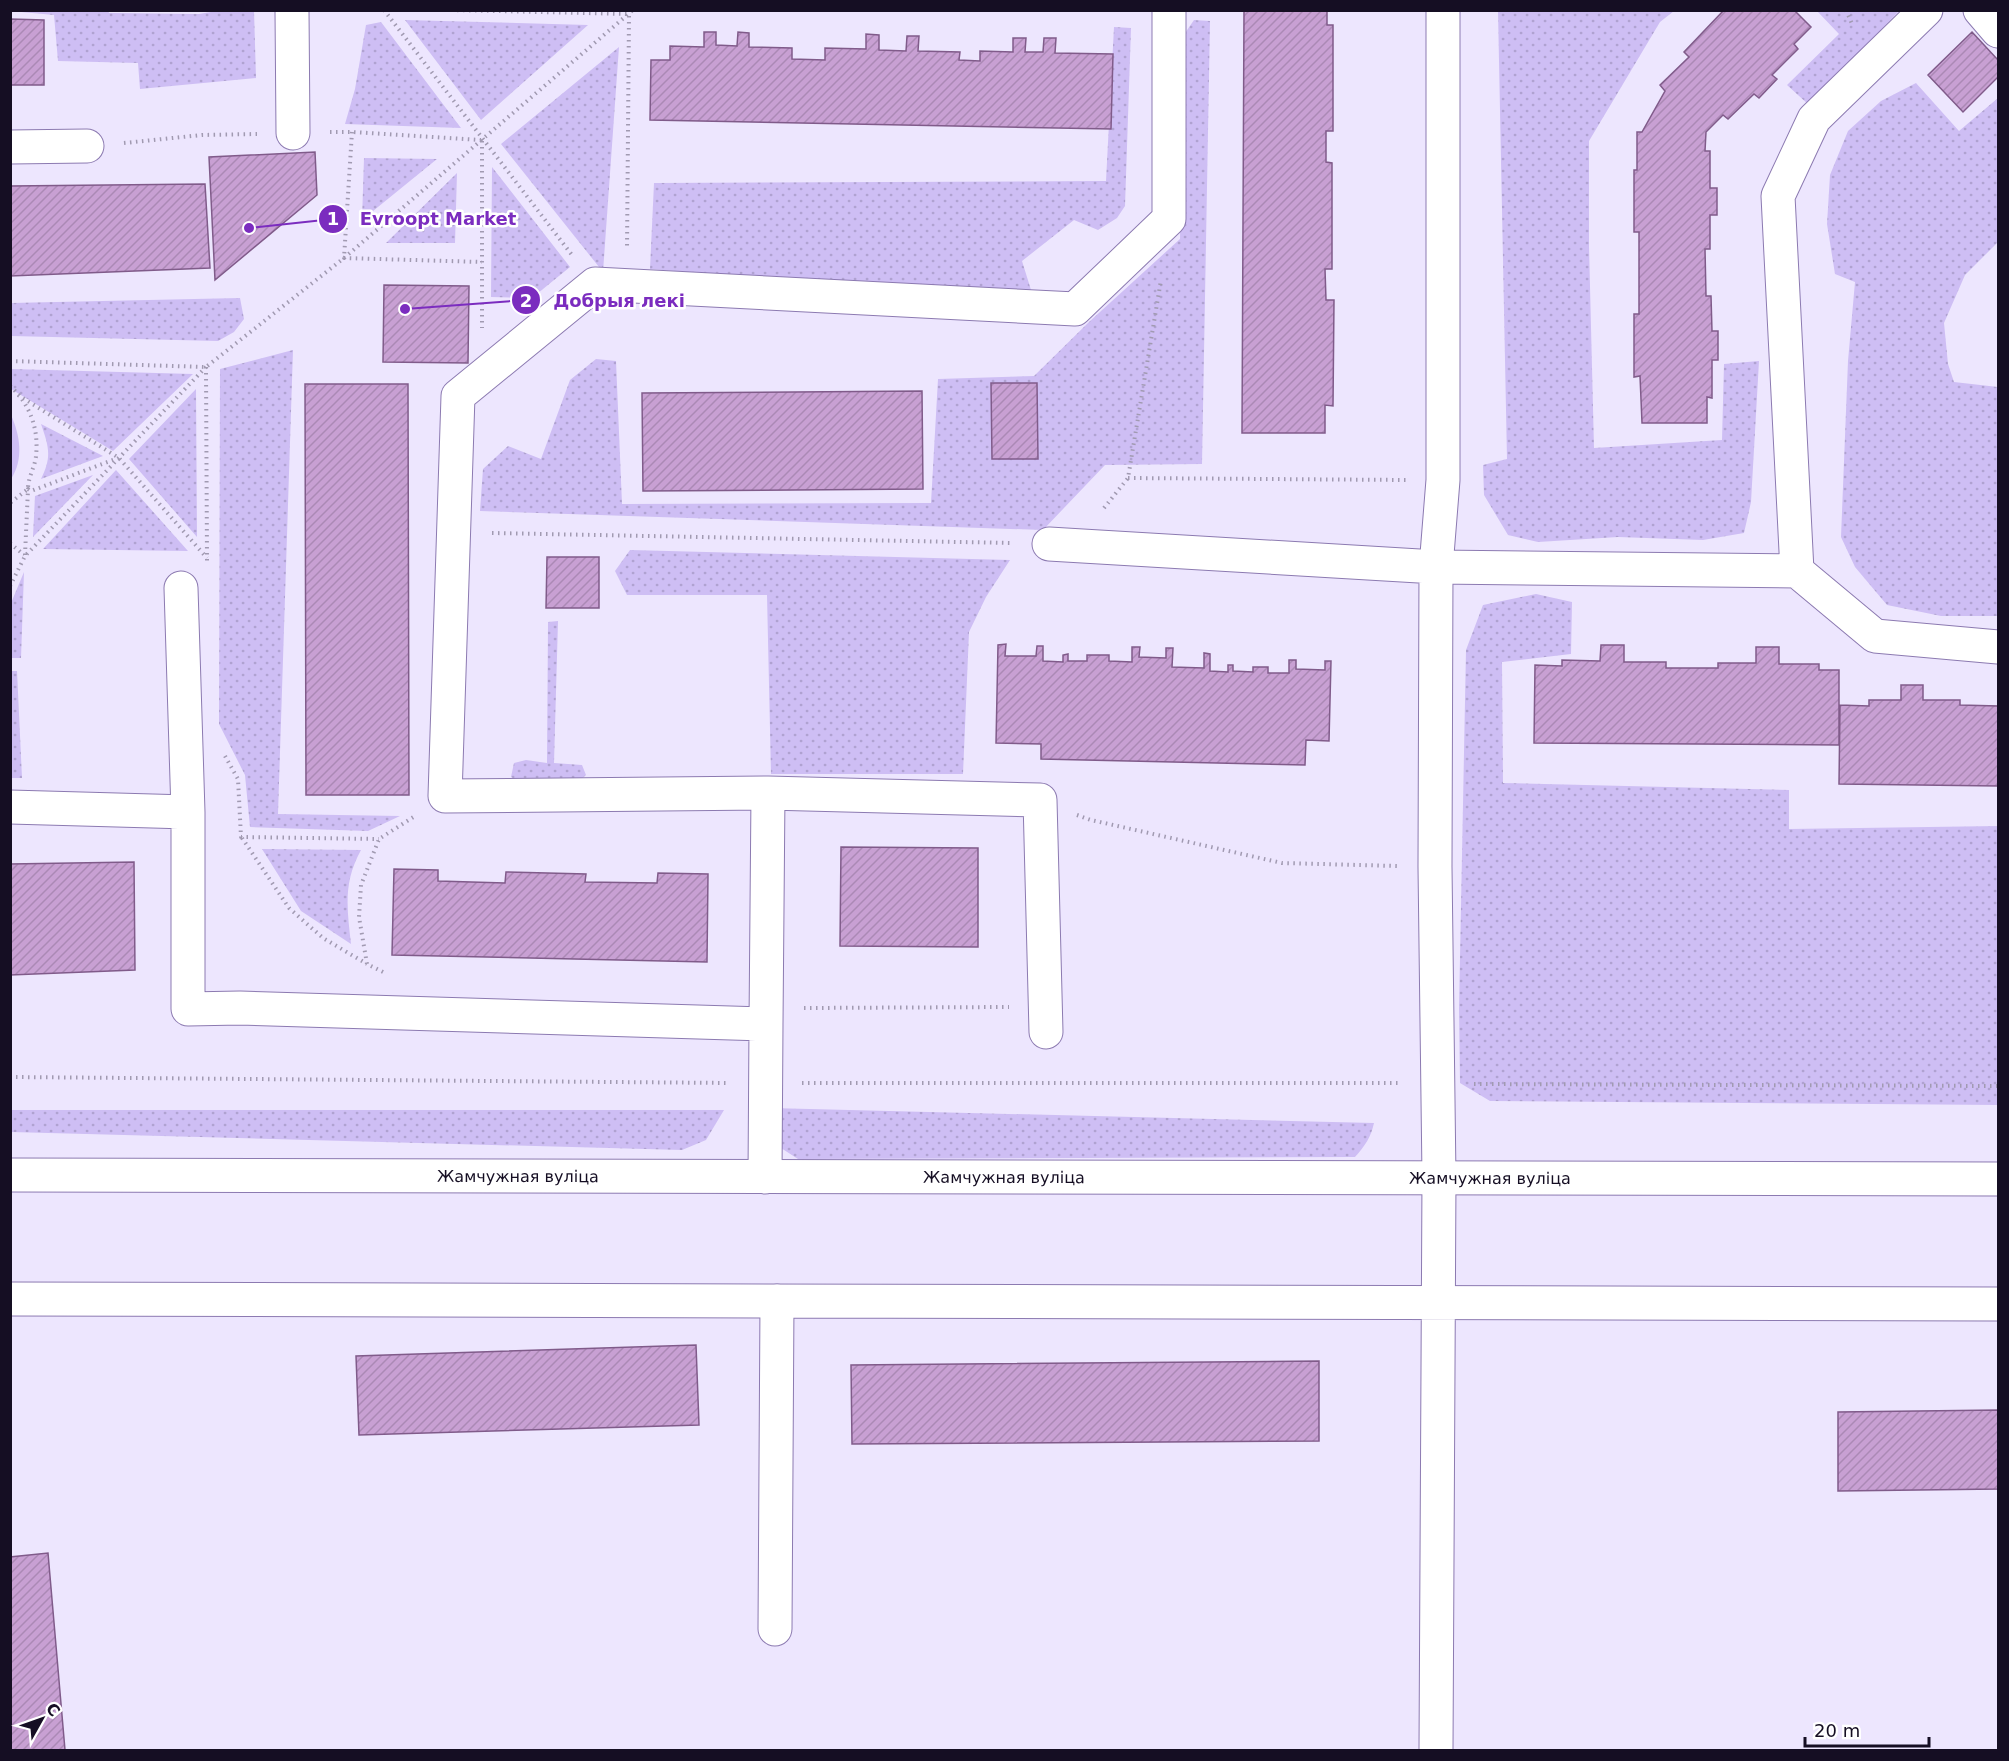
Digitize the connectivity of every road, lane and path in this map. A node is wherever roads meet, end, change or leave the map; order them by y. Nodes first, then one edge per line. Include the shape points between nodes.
1 (292, 10) edge
2 (384, 10) edge
3 (451, 10) edge
4 (1169, 10) edge
5 (1443, 10) edge
6 (1926, 10) edge
7 (1980, 10) edge
8 (631, 12) edge
9 (1998, 31) edge
10 (352, 132) junction
11 (293, 133) junction
12 (482, 140) junction
13 (87, 146) joint
14 (10, 147) edge
15 (344, 258) junction
16 (482, 262) junction
17 (1161, 277) dead end
18 (595, 284) junction
19 (627, 285) junction
20 (10, 361) edge
21 (206, 367) junction
22 (482, 375) junction
23 (10, 386) edge
24 (18, 395) junction
25 (119, 458) junction
26 (1128, 478) junction
27 (1443, 480) junction
28 (28, 489) junction
29 (10, 503) edge
30 (454, 532) junction
31 (10, 543) edge
32 (1061, 545) junction
33 (25, 556) junction
34 (207, 558) junction
35 (1436, 567) junction
36 (1797, 571) junction
37 (194, 579) joint
38 (10, 586) edge
39 (1998, 647) edge
40 (223, 752) dead end
41 (768, 793) junction
42 (445, 796) junction
43 (1040, 800) junction
44 (10, 807) edge
45 (188, 812) junction
46 (241, 837) junction
47 (379, 839) junction
48 (1435, 867) junction
49 (367, 964) junction
50 (388, 974) dead end
51 (765, 1016) junction
52 (1046, 1020) joint
53 (10, 1077) edge
54 (764, 1083) junction
55 (1437, 1083) junction
56 (1998, 1086) edge
57 (10, 1175) edge
58 (765, 1177) junction
59 (1439, 1177) junction
60 (1998, 1179) edge
61 (10, 1299) edge
62 (777, 1301) junction
63 (1438, 1302) junction
64 (1998, 1304) edge
65 (775, 1629) dead end
66 (1436, 1750) edge

1 - 11 main road
2 - 12 path
3 - 8 path
4 - 19 main road via 1169,219 1075,309
5 - 27 main road
6 - 36 main road via 1814,119 1778,196
7 - 9 main road
8 - 12 path
8 - 19 path
10 - 11 path
10 - 12 path
10 - 15 path
11 - 13 path via 202,135
12 - 15 path
12 - 16 path
12 - 18 path
13 - 14 main road
15 - 16 path
15 - 21 path
16 - 22 path
17 - 26 path
18 - 19 main road
18 - 22 main road
20 - 21 path
21 - 25 path
21 - 34 path
22 - 30 main road via 458,396
23 - 24 path
24 - 25 path
24 - 28 path via 28,407 37,431 36,458
25 - 28 path
25 - 33 path
25 - 34 path
26 - 27 path
26 - 32 path
27 - 35 main road
28 - 29 path
28 - 33 path
30 - 32 path
30 - 42 main road
31 - 33 path
32 - 35 main road
33 - 38 path
34 - 37 path
35 - 36 main road
35 - 48 main road
36 - 39 main road via 1875,636
37 - 45 main road
40 - 46 path via 238,779
41 - 42 main road
41 - 43 main road
41 - 51 main road
42 - 47 path
43 - 48 path via 1091,820 1282,863
43 - 52 main road
44 - 45 main road
45 - 51 main road via 188,1009
46 - 47 path
46 - 49 path via 289,908 323,938
47 - 49 path via 361,885 359,917
48 - 55 main road
49 - 50 path
51 - 52 path
51 - 54 main road
53 - 54 path
54 - 55 path
54 - 58 main road
55 - 56 path
55 - 59 main road
57 - 58 main road, Жамчужная вуліца
58 - 59 main road, Жамчужная вуліца
59 - 60 main road, Жамчужная вуліца
59 - 63 main road
61 - 62 main road
62 - 63 main road
62 - 65 main road
63 - 64 main road
63 - 66 main road

